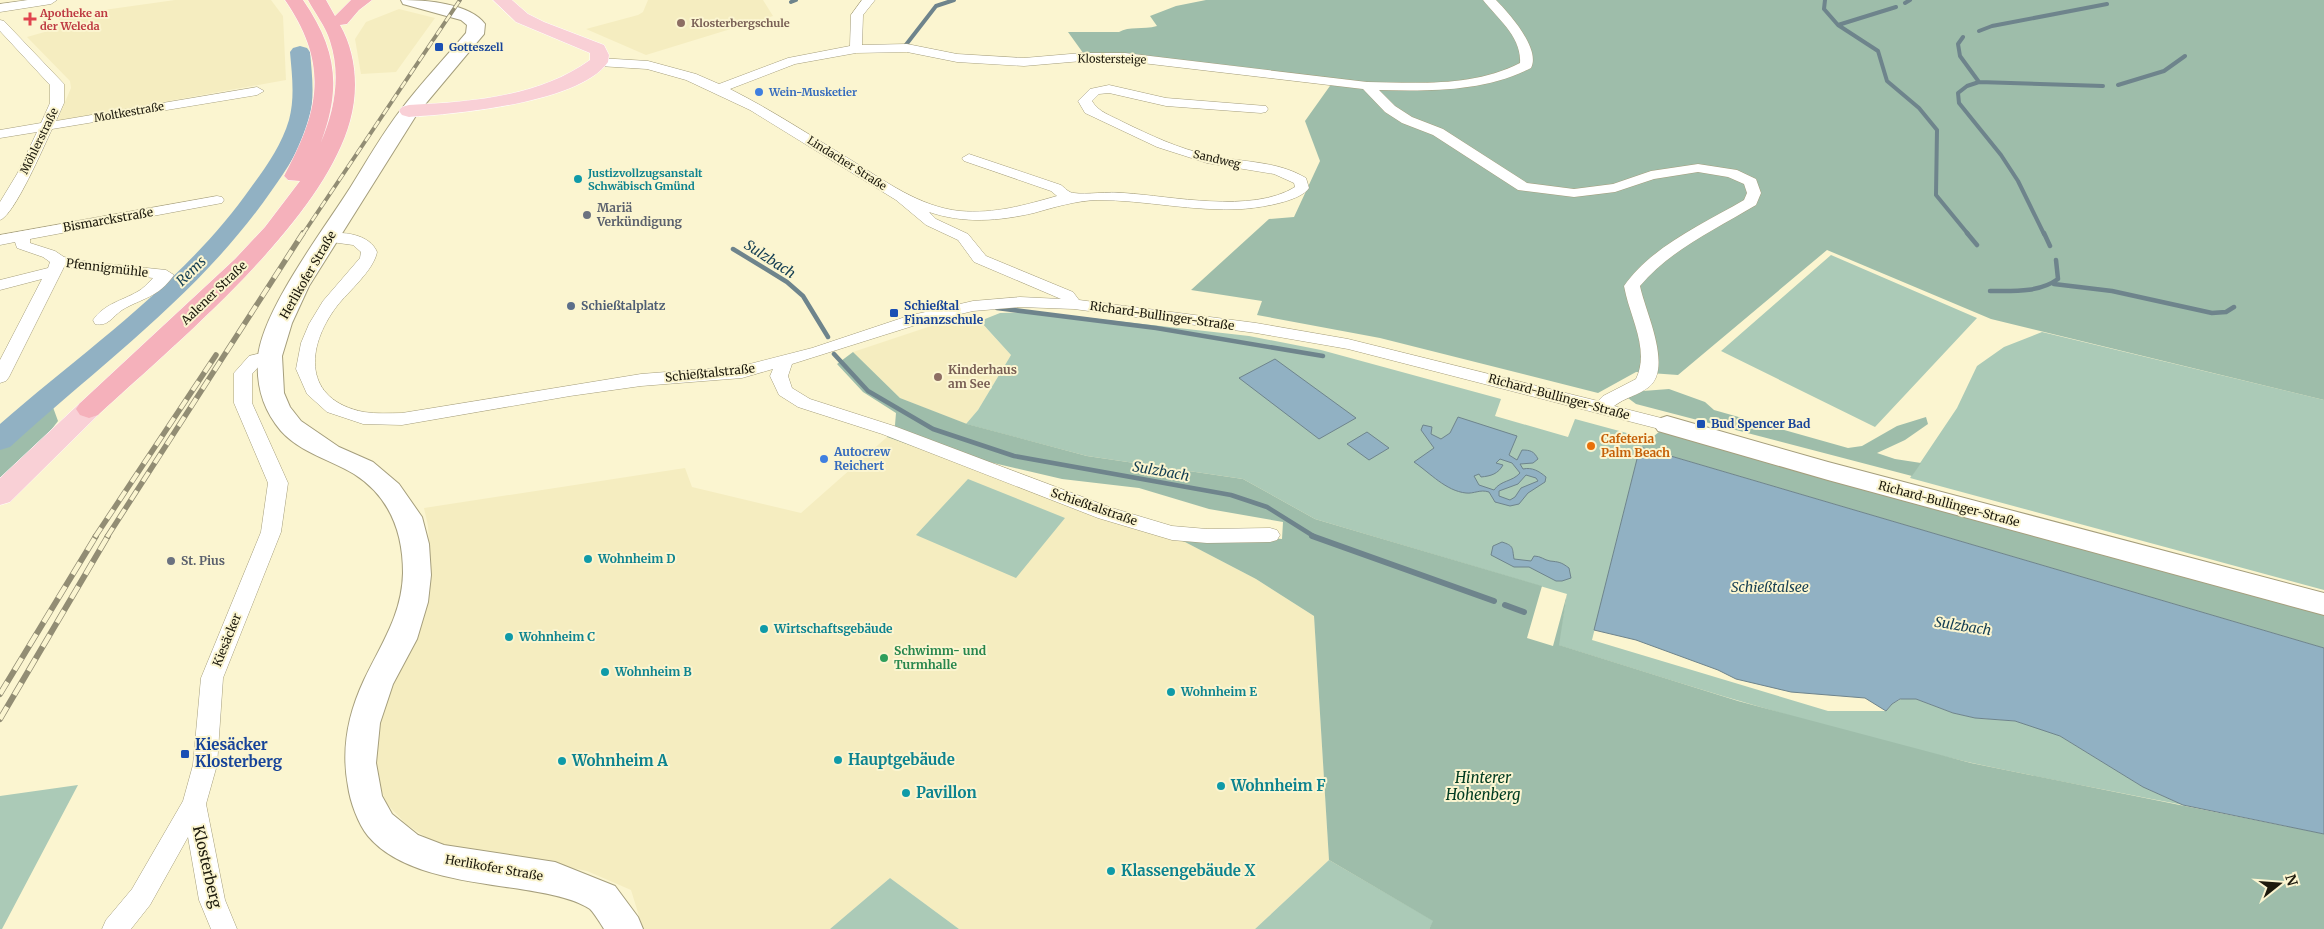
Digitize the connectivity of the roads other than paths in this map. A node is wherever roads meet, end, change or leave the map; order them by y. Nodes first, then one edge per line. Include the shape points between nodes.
1 (51, 0) edge
2 (294, 0) edge
3 (317, 0) edge
4 (344, 0) edge
5 (363, 0) edge
6 (409, 0) edge
7 (869, 0) edge
8 (1489, 0) edge
9 (505, 1) edge
10 (0, 8) edge
11 (341, 20) junction
12 (0, 24) edge
13 (342, 44) junction
14 (856, 49) junction
15 (600, 62) junction
16 (1367, 86) junction
17 (719, 89) junction
18 (257, 91) dead end
19 (1261, 109) dead end
20 (409, 111) junction
21 (47, 126) junction
22 (0, 134) edge
23 (969, 158) dead end
24 (901, 197) junction
25 (1070, 198) junction
26 (217, 200) dead end
27 (0, 215) edge
28 (23, 236) junction
29 (329, 238) junction
30 (0, 240) edge
31 (57, 266) junction
32 (0, 285) edge
33 (1074, 304) junction
34 (101, 320) dead end
35 (270, 356) junction
36 (784, 362) junction
37 (0, 377) edge
38 (1602, 408) junction
39 (89, 409) junction
40 (1667, 425) joint
41 (0, 495) edge
42 (1270, 535) dead end
43 (2324, 604) edge
44 (194, 804) junction
45 (115, 929) edge
46 (224, 929) edge
47 (624, 929) edge

1 - 10 street
2 - 39 highway via 304,13 322,54 325,76 316,125 301,165 286,192 261,222 207,277
3 - 13 highway
4 - 11 highway, Aalener Straße
5 - 11 highway
6 - 20 main road, Herlikofer Straße via 467,16 476,28
7 - 14 street via 861,5 856,15
8 - 16 street via 1517,34 1526,52 1526,65 1518,71 1490,80 1444,85
9 - 15 main road via 522,18 597,49
11 - 13 highway, Aalener Straße
12 - 21 street, Möhlerstraße via 57,84 58,100
13 - 39 highway, Aalener Straße via 346,88 344,106 331,145 296,205 262,246 183,324
14 - 16 street, Klostersteige via 906,48 957,58 1024,62 1125,57
14 - 17 street, Klostersteige via 792,61
15 - 17 street, Lindacher Straße via 648,65
15 - 20 main road via 576,77 495,102
16 - 38 street via 1390,109 1407,120 1438,132 1523,187 1574,193 1615,188 1651,175 1698,168 1732,173 1751,182 1754,193 1751,202 1671,250 1646,268 1632,286 1648,340 1651,364 1643,384 1609,400
17 - 24 street, Lindacher Straße via 755,107
18 - 21 street, Moltkestraße
19 - 25 street, Sandweg via 1151,100 1115,90 1095,91 1085,101 1090,110 1108,120 1207,159 1264,168 1295,177 1301,181 1302,188 1295,193 1249,205 1216,208 1125,198
20 - 29 main road, Herlikofer Straße
21 - 22 street, Moltkestraße
21 - 27 street, Möhlerstraße
23 - 25 street via 1056,188
24 - 25 street, Sandweg via 950,213 989,216
24 - 33 street, Lindacher Straße via 931,222 963,237 980,259 1067,295
26 - 28 street, Bismarckstraße
28 - 30 street, Bismarckstraße
28 - 31 street, Pfennigmühle via 22,245 50,254
29 - 35 main road, Herlikofer Straße via 298,286 280,323
29 - 36 street, Schießtalstraße via 361,243 370,252 368,259 317,324 309,343 306,369 313,390 333,408 363,418 402,419 570,390 640,380 742,372
31 - 32 street
31 - 34 street, Pfennigmühle via 166,275 144,295 116,307
31 - 37 street, Pfennigmühle
33 - 36 street, Richard-Bullinger-Straße via 1020,302 973,306 914,320
33 - 38 street, Richard-Bullinger-Straße via 1256,328 1348,344
35 - 44 street, Kiesäcker via 255,360 242,374 243,403 278,483 271,532 212,678 205,765
35 - 47 main road, Herlikofer Straße via 272,393 278,409 292,427 330,453 364,468 390,491 408,517 416,544 417,575 413,602 402,639 378,683 364,723 360,763 366,797 380,825 406,846 444,861 555,878 604,898
36 - 42 street, Schießtalstraße via 779,376 785,391 804,404 888,430 1105,513 1172,533
38 - 40 street, Richard-Bullinger-Straße
39 - 41 main road, Aalener Straße
40 - 43 main road, Richard-Bullinger-Straße via 1837,474
44 - 45 street, Kiesäcker via 141,897
44 - 46 street, Klosterberg via 212,900

